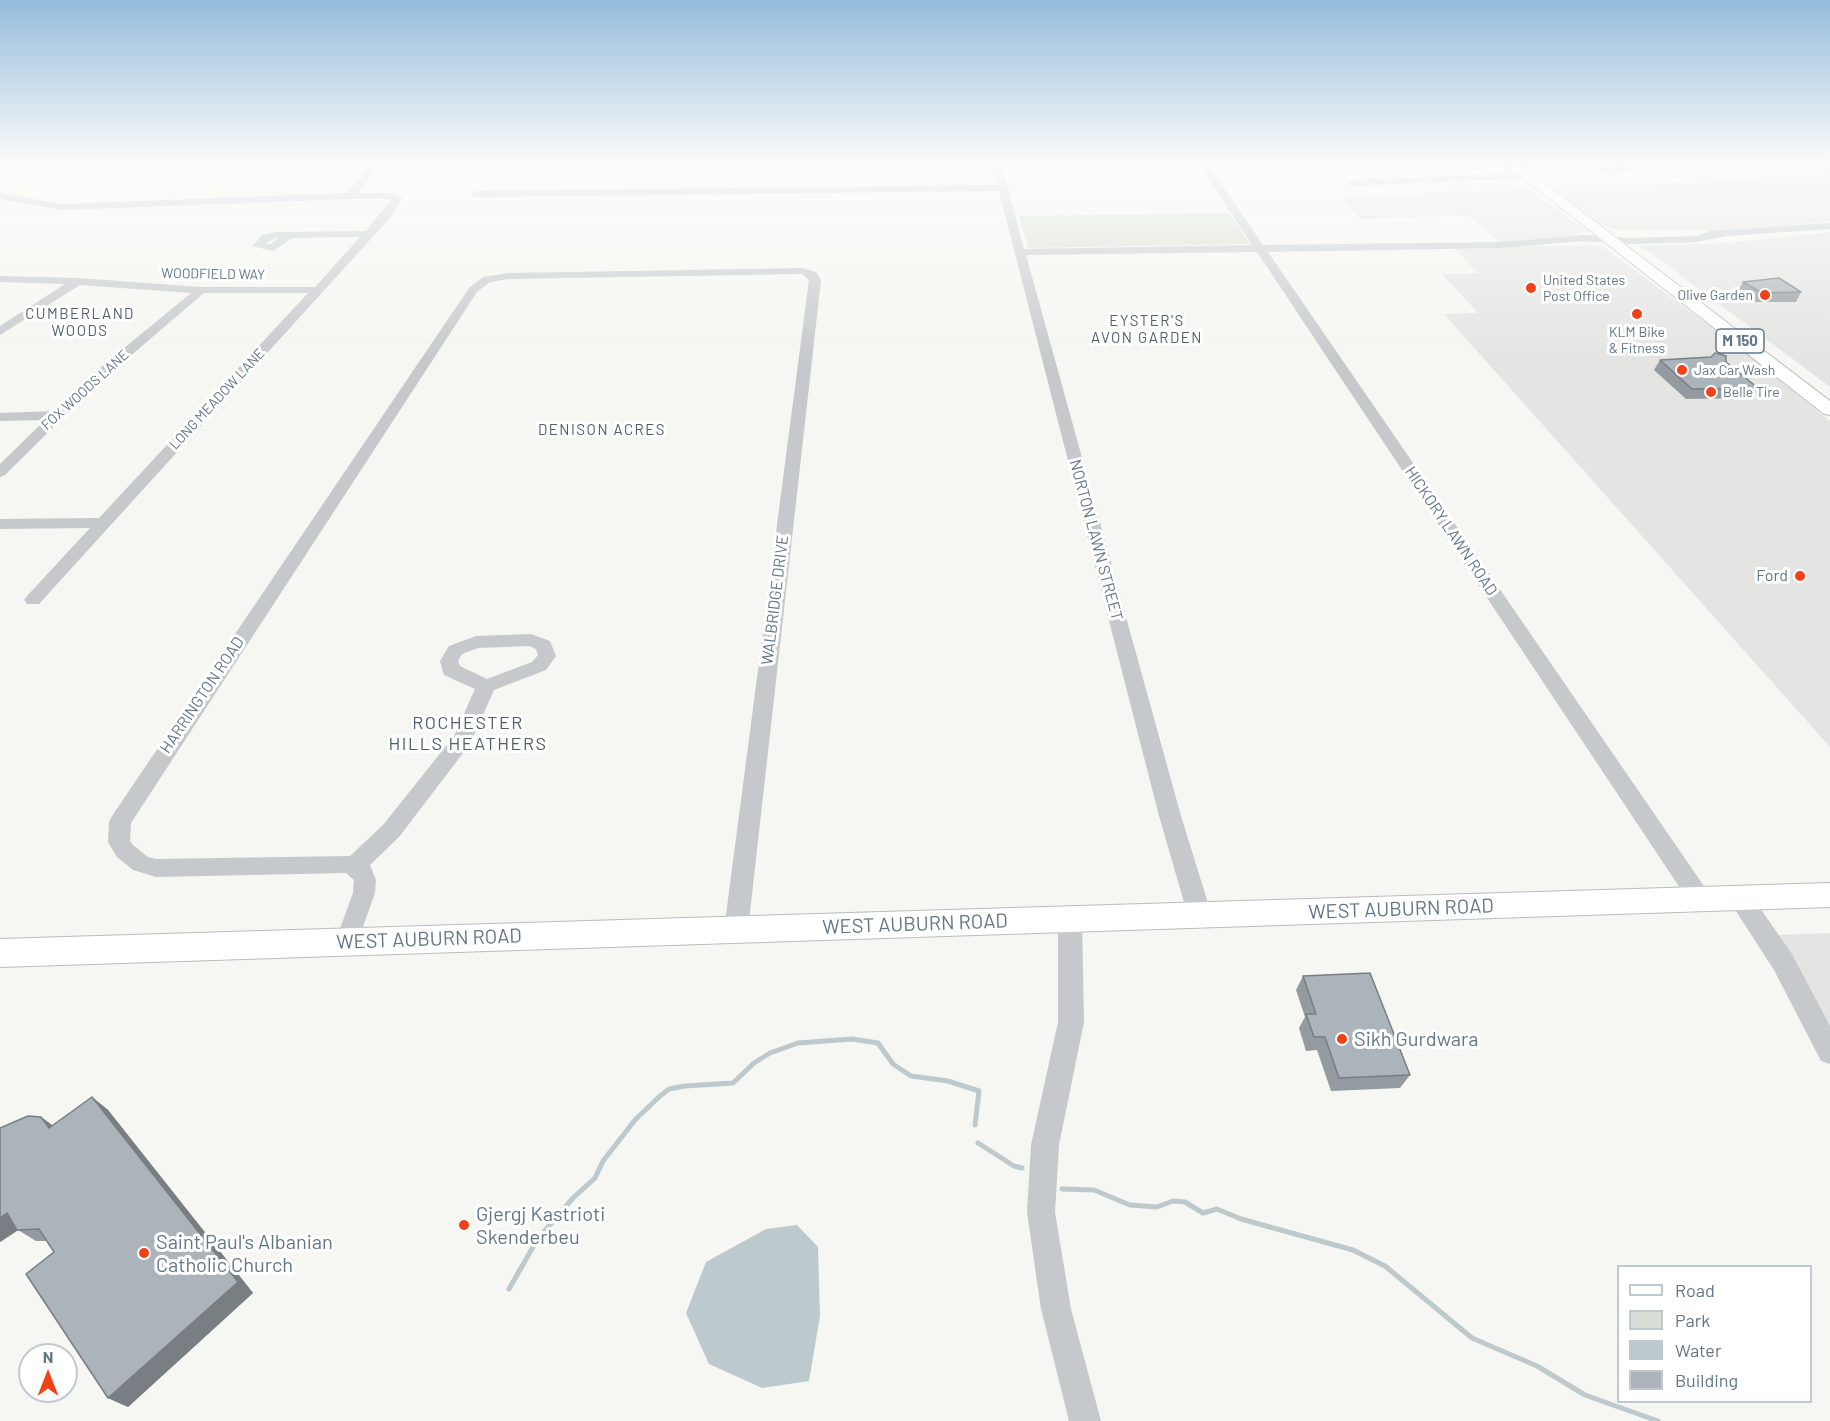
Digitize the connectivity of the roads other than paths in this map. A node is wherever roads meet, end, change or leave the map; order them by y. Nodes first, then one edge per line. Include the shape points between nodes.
1 (373, 229) edge
2 (1015, 229) edge
3 (1247, 229) edge
4 (1596, 229) edge
5 (1783, 229) edge
6 (369, 234) junction
7 (289, 235) dead end
8 (1606, 237) junction
9 (1260, 248) junction
10 (1021, 252) junction
11 (0, 279) edge
12 (78, 281) junction
13 (481, 282) joint
14 (201, 290) junction
15 (317, 290) junction
16 (0, 331) edge
17 (1830, 410) edge
18 (56, 415) junction
19 (0, 417) edge
20 (0, 472) edge
21 (104, 522) junction
22 (0, 524) edge
23 (33, 600) dead end
24 (486, 686) dead end
25 (354, 867) junction
26 (1830, 895) edge
27 (1740, 898) junction
28 (1700, 899) junction
29 (1200, 916) junction
30 (1070, 920) junction
31 (736, 930) junction
32 (347, 942) junction
33 (0, 952) edge
34 (1830, 1052) edge
35 (1085, 1421) edge

1 - 6 street, LONG MEADOW LANE
2 - 10 street, NORTON LAWN STREET
3 - 9 street, HICKORY LAWN ROAD
4 - 8 main road, M 150
5 - 8 street via 1684,240 1631,241
6 - 7 street
6 - 15 street, LONG MEADOW LANE
8 - 9 street via 1502,245
8 - 17 main road, M 150
9 - 10 street
9 - 28 street, HICKORY LAWN ROAD
10 - 29 street, NORTON LAWN STREET
11 - 12 street, WOODFIELD WAY
12 - 14 street, WOODFIELD WAY
12 - 16 street
13 - 25 street, HARRINGTON ROAD via 472,290 120,822 119,842 125,851 141,864 156,868 345,864
13 - 31 street, WALBRIDGE DRIVE via 509,276 810,273 815,280
14 - 15 street, WOODFIELD WAY
14 - 18 street, FOX WOODS LANE
15 - 21 street, LONG MEADOW LANE
18 - 19 street
18 - 20 street, FOX WOODS LANE
21 - 22 street
21 - 23 street, LONG MEADOW LANE
24 - 25 street via 463,739 398,824
25 - 32 street via 362,872 364,893
26 - 27 main road, WEST AUBURN ROAD
27 - 28 main road, WEST AUBURN ROAD
27 - 34 street via 1783,962
28 - 29 main road, WEST AUBURN ROAD
29 - 30 main road, WEST AUBURN ROAD
30 - 31 main road, WEST AUBURN ROAD
30 - 35 street via 1071,1022 1045,1145 1041,1212 1056,1309
31 - 32 main road, WEST AUBURN ROAD
32 - 33 main road, WEST AUBURN ROAD

